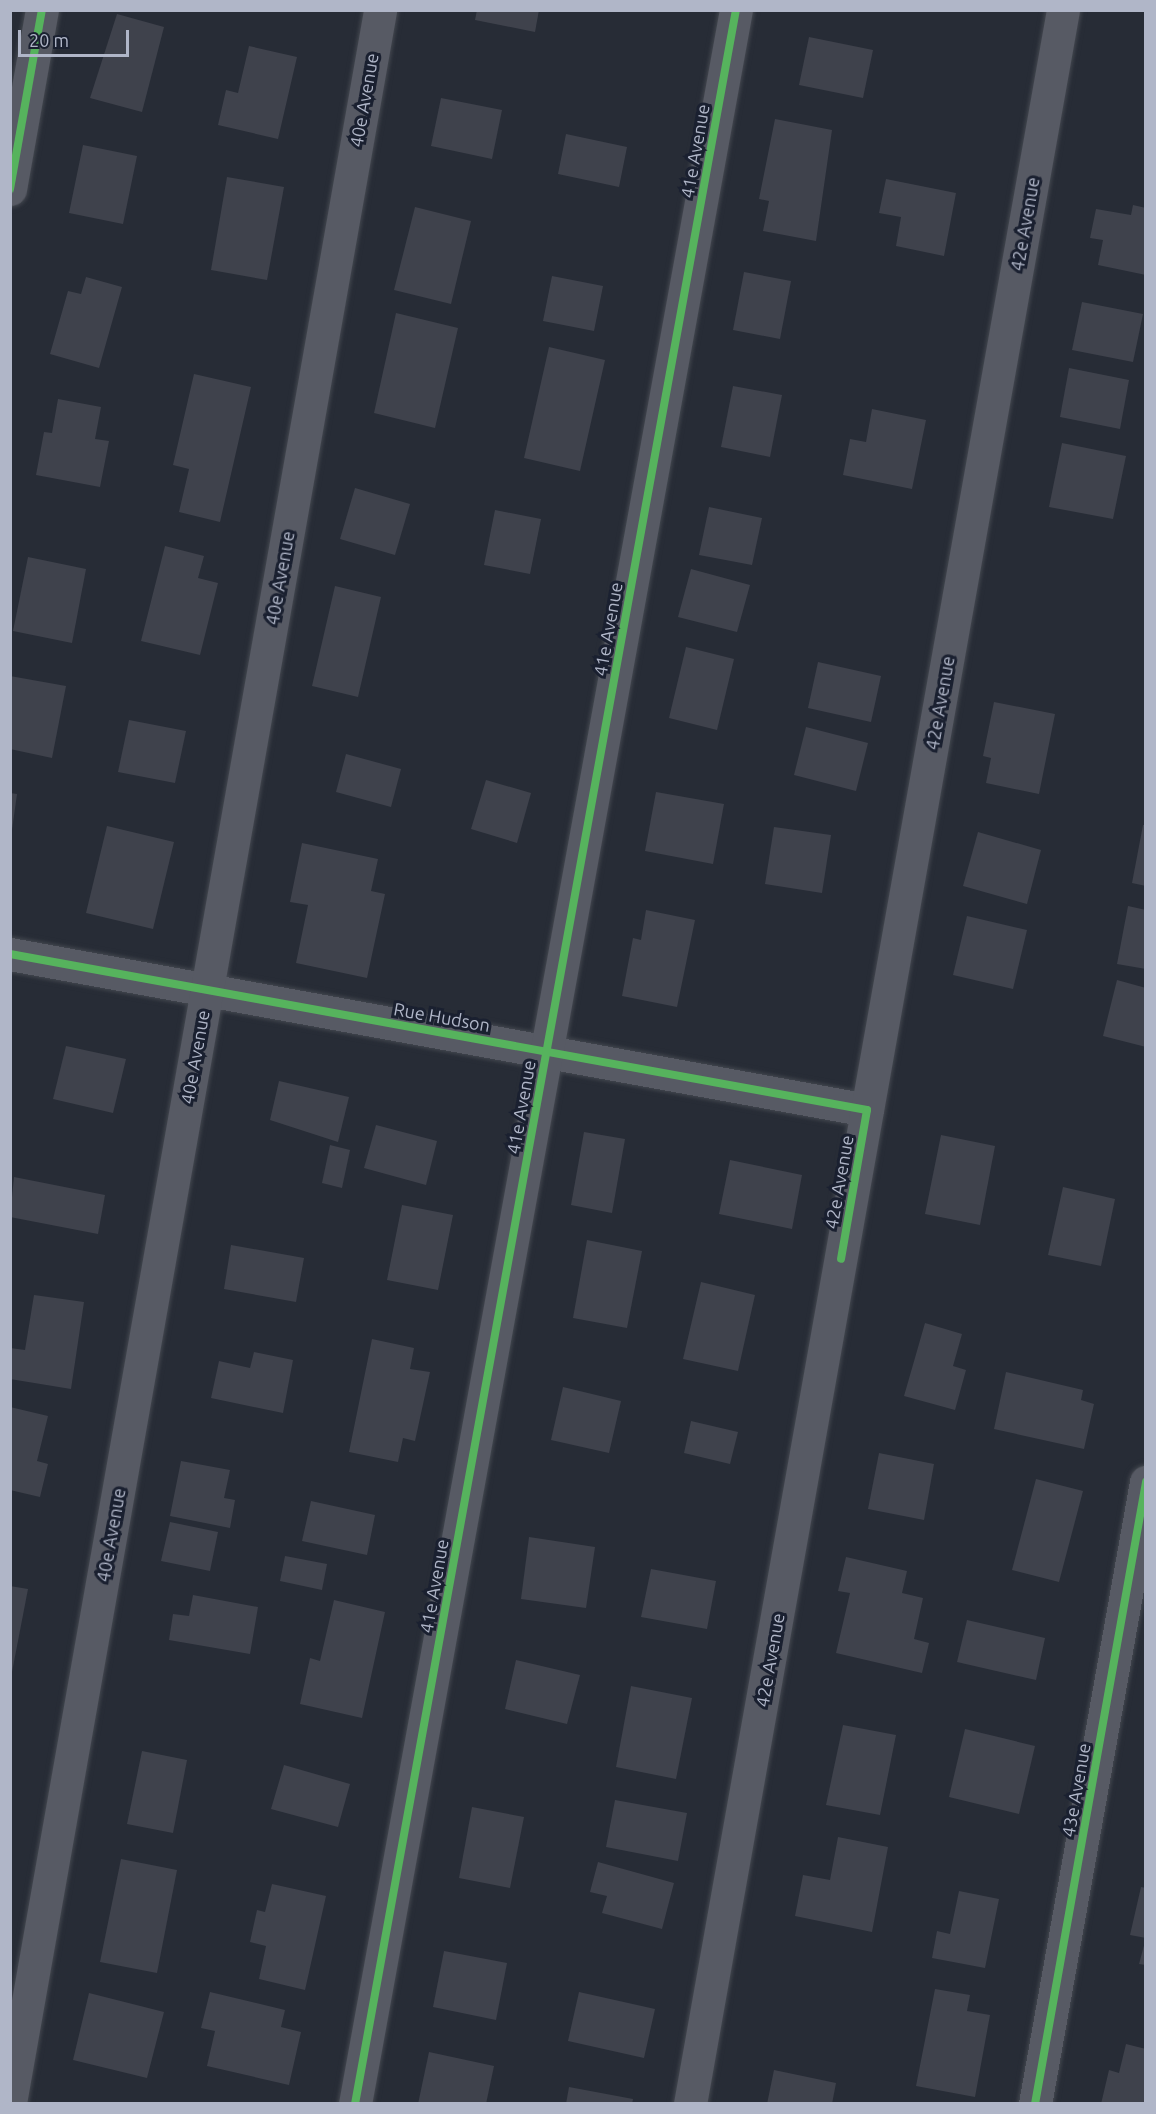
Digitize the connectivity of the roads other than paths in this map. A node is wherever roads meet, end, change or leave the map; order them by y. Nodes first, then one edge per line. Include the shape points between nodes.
1 (42, 10) edge
2 (380, 10) edge
3 (736, 10) edge
4 (1063, 10) edge
5 (10, 189) edge
6 (10, 954) edge
7 (207, 990) junction
8 (546, 1052) junction
9 (867, 1110) junction
10 (1146, 1482) edge
11 (10, 2103) edge
12 (355, 2103) edge
13 (690, 2103) edge
14 (1035, 2103) edge

1 - 5 street
2 - 7 street, 40e Avenue
3 - 8 street, 41e Avenue
4 - 9 street, 42e Avenue
6 - 7 street, Rue Hudson
7 - 8 street, Rue Hudson
7 - 11 street, 40e Avenue
8 - 9 street, Rue Hudson
8 - 12 street, 41e Avenue
9 - 13 street, 42e Avenue
10 - 14 street, 43e Avenue

